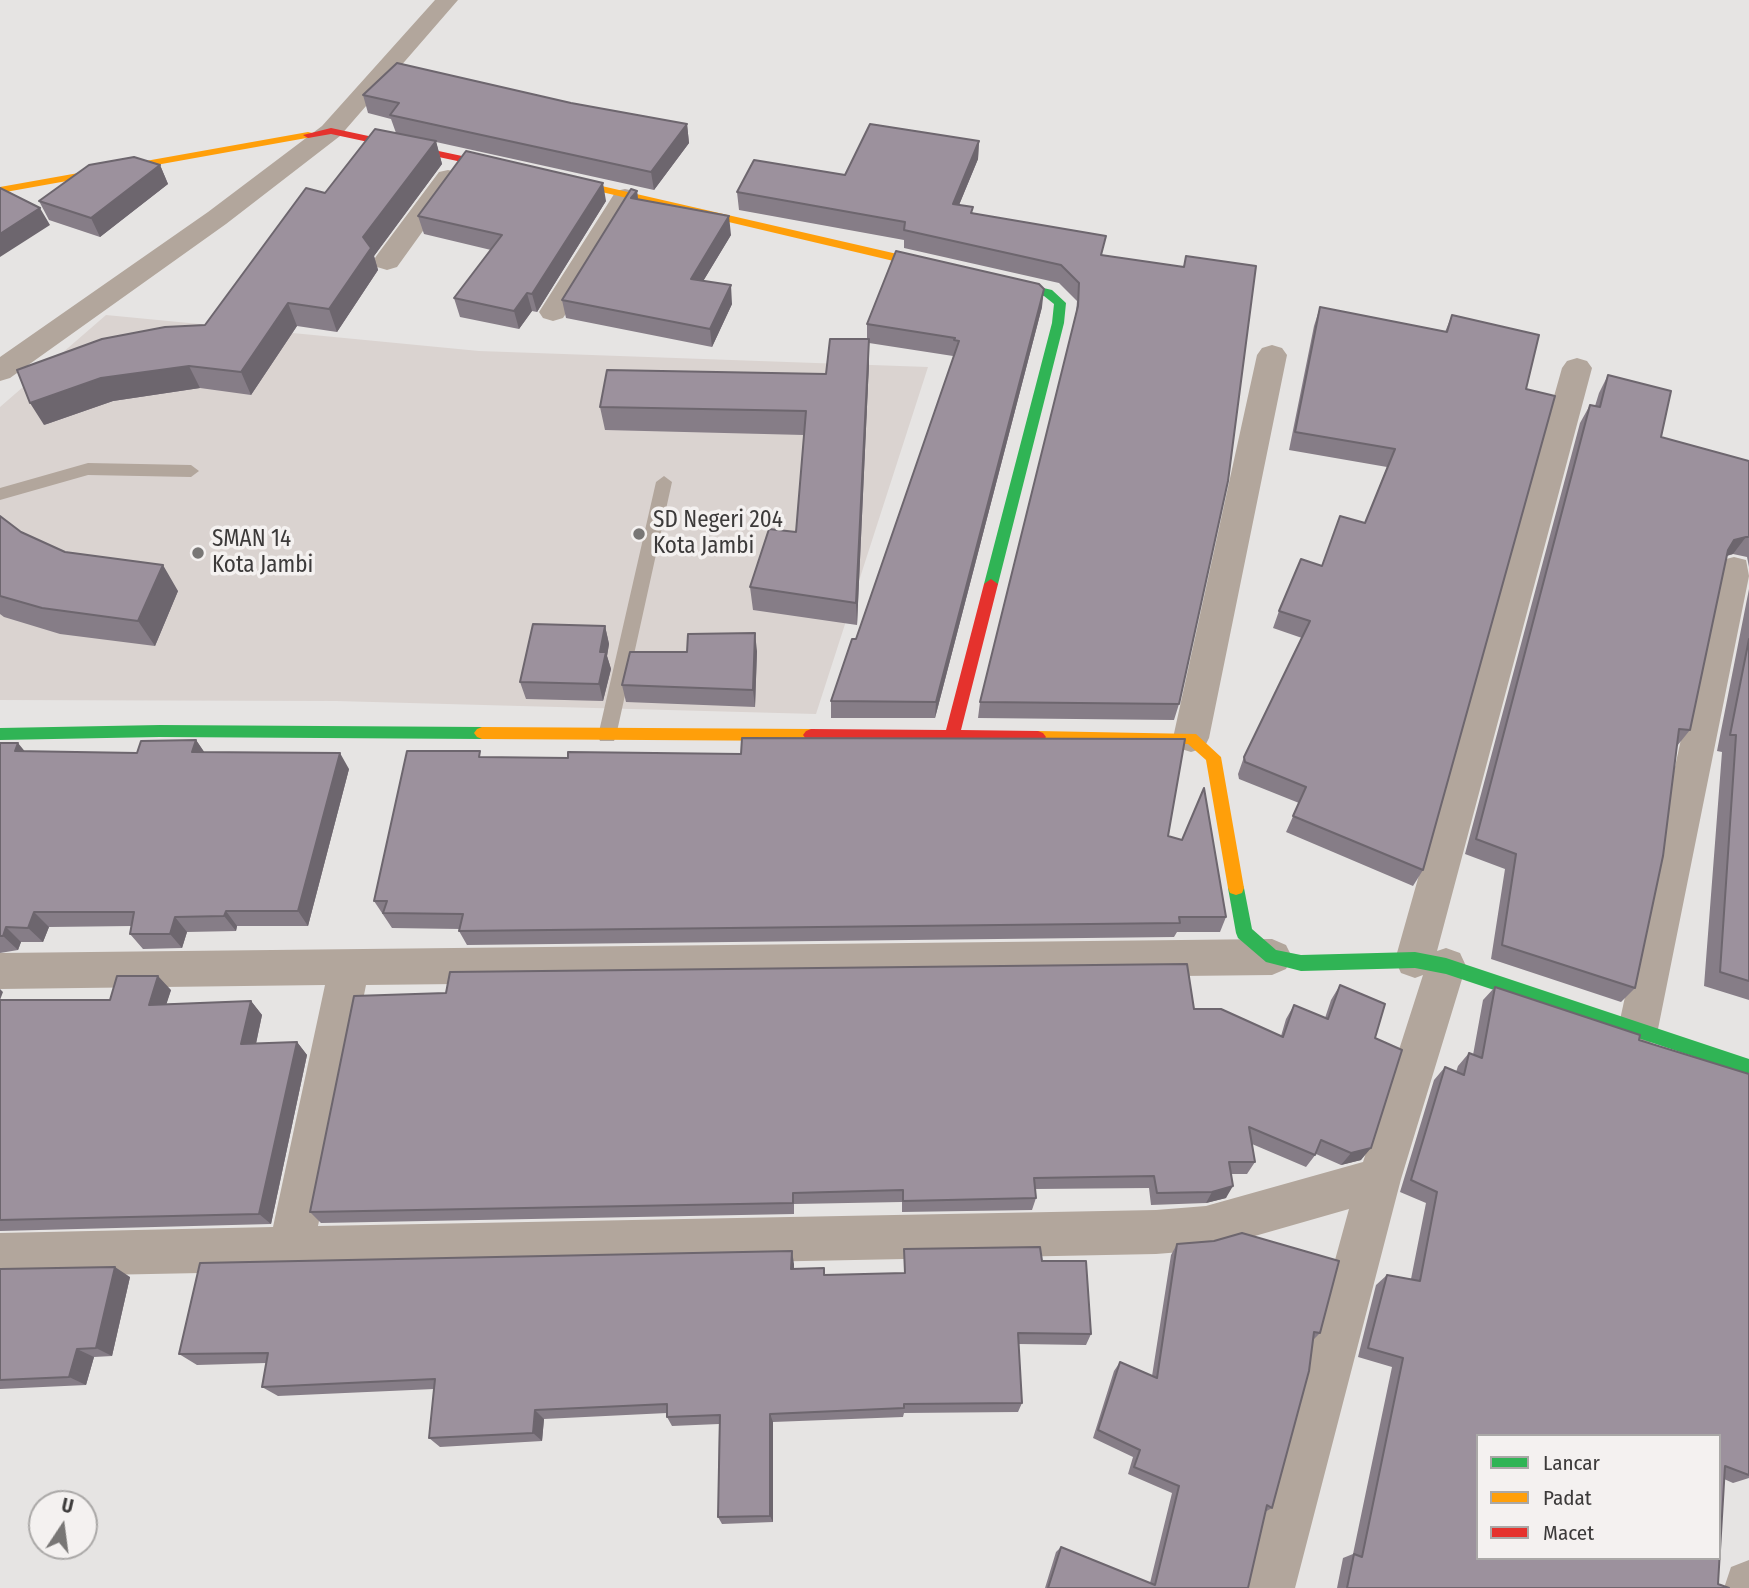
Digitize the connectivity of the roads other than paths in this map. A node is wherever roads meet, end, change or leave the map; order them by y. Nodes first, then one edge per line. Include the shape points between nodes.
1 (447, 0) edge
2 (331, 131) junction
3 (463, 157) junction
4 (0, 190) edge
5 (625, 197) junction
6 (387, 261) dead end
7 (553, 312) dead end
8 (1272, 355) dead end
9 (1577, 368) dead end
10 (0, 371) edge
11 (191, 471) dead end
12 (664, 482) dead end
13 (0, 494) edge
14 (1734, 569) dead end
15 (0, 734) edge
16 (607, 736) junction
17 (952, 737) junction
18 (1191, 738) junction
19 (1272, 957) junction
20 (1430, 963) junction
21 (349, 968) junction
22 (0, 971) edge
23 (1638, 1029) junction
24 (1749, 1067) edge
25 (1379, 1179) junction
26 (291, 1249) junction
27 (0, 1255) edge
28 (1270, 1588) edge

1 - 2 street
2 - 3 street
2 - 4 street
2 - 10 street via 217,218
3 - 5 street
3 - 6 street
5 - 7 street
5 - 17 street via 1048,293 1060,303
8 - 18 street
9 - 20 street
11 - 13 lane via 88,469
12 - 16 lane
14 - 23 street
15 - 16 street via 160,731
16 - 17 street
17 - 18 street
18 - 19 street via 1213,757 1244,933
19 - 20 street via 1301,963
19 - 21 street
20 - 23 street
20 - 25 street
21 - 22 street
21 - 26 street
23 - 24 street
25 - 26 street via 1206,1228 1156,1232
25 - 28 street
26 - 27 street

